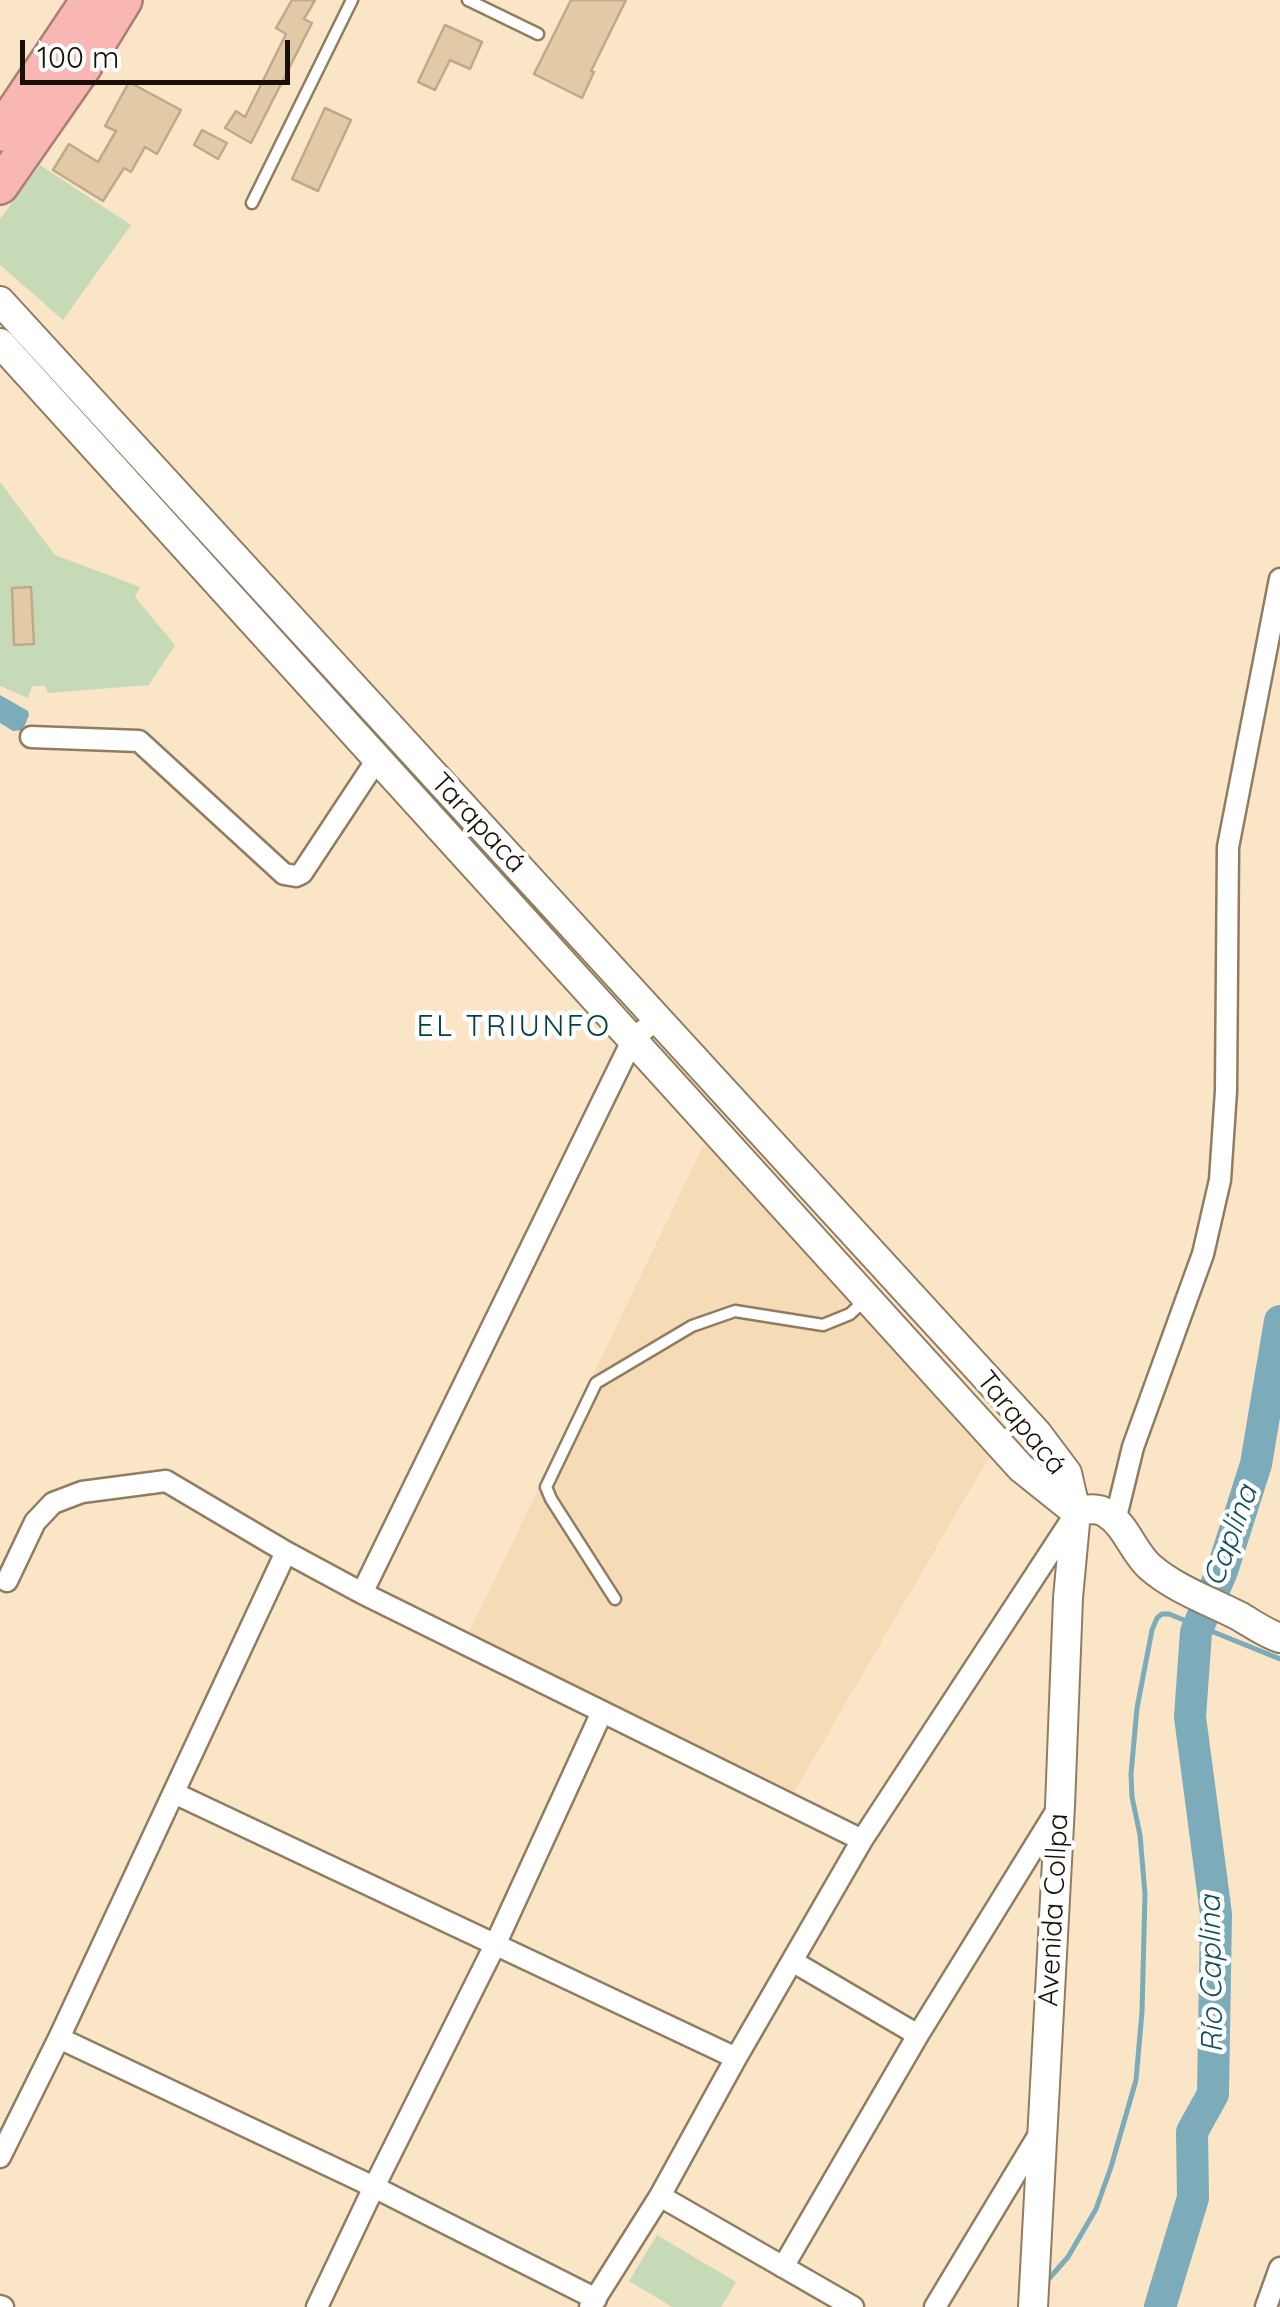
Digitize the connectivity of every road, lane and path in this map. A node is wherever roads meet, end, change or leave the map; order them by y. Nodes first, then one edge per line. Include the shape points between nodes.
1 (89, 0) edge
2 (124, 0) edge
3 (352, 0) edge
4 (468, 0) edge
5 (538, 34) dead end
6 (0, 133) edge
7 (0, 186) edge
8 (252, 203) dead end
9 (0, 300) edge
10 (0, 343) edge
11 (41, 346) junction
12 (20, 365) junction
13 (1280, 579) edge
14 (280, 606) junction
15 (258, 626) junction
16 (30, 738) dead end
17 (378, 758) junction
18 (422, 762) junction
19 (400, 782) junction
20 (529, 879) junction
21 (507, 900) junction
22 (657, 1019) junction
23 (633, 1039) junction
24 (892, 1275) junction
25 (868, 1298) junction
26 (1076, 1512) junction
27 (1116, 1521) junction
28 (286, 1552) junction
29 (6, 1581) dead end
30 (362, 1592) junction
31 (615, 1599) dead end
32 (1280, 1638) edge
33 (602, 1712) junction
34 (174, 1793) junction
35 (1060, 1806) junction
36 (862, 1840) junction
37 (495, 1945) junction
38 (792, 1961) junction
39 (918, 2034) junction
40 (60, 2038) junction
41 (736, 2058) junction
42 (1042, 2130) junction
43 (0, 2157) edge
44 (374, 2187) junction
45 (660, 2196) junction
46 (784, 2267) junction
47 (1280, 2268) edge
48 (593, 2303) edge
49 (317, 2307) edge
50 (853, 2307) edge
51 (936, 2307) edge
52 (1033, 2307) edge
53 (1266, 2307) edge

1 - 6 highway
2 - 7 highway
3 - 8 lane
4 - 5 lane
9 - 11 main road, Tarapacá
10 - 12 main road, Tarapacá
11 - 12 main road
11 - 14 main road, Tarapacá
12 - 15 main road, Tarapacá
13 - 27 street via 1228,847 1220,1180 1203,1254 1133,1447
14 - 15 main road
14 - 18 main road, Tarapacá
15 - 17 main road, Tarapacá
16 - 17 street via 139,741 284,874 296,876
17 - 19 main road, Tarapacá
18 - 19 main road
18 - 20 main road, Tarapacá
19 - 21 main road, Tarapacá
20 - 21 main road
20 - 22 main road, Tarapacá
21 - 23 main road, Tarapacá
22 - 23 street
22 - 24 main road, Tarapacá
23 - 25 main road, Tarapacá
23 - 30 street
24 - 25 main road
24 - 26 main road, Tarapacá via 1037,1433 1067,1473
25 - 26 main road, Tarapacá via 1021,1468
25 - 31 lane via 824,1324 735,1311 718,1316 596,1384 546,1487
26 - 27 main road via 1104,1511
26 - 35 main road, Avenida Collpa
26 - 36 street
27 - 32 main road via 1148,1566
28 - 29 street via 166,1480 53,1503 35,1522
28 - 30 street
28 - 34 street
30 - 33 street
33 - 36 street
33 - 37 street
34 - 37 street
34 - 40 street
35 - 39 street
35 - 42 main road, Avenida Collpa
36 - 38 street
37 - 41 street
37 - 44 street
38 - 39 street
38 - 41 street
39 - 46 street
40 - 43 street
40 - 44 street
41 - 45 street
42 - 51 street
42 - 52 main road, Avenida Collpa
44 - 48 street
44 - 49 street
45 - 46 street
45 - 48 street
46 - 50 street
47 - 53 street

